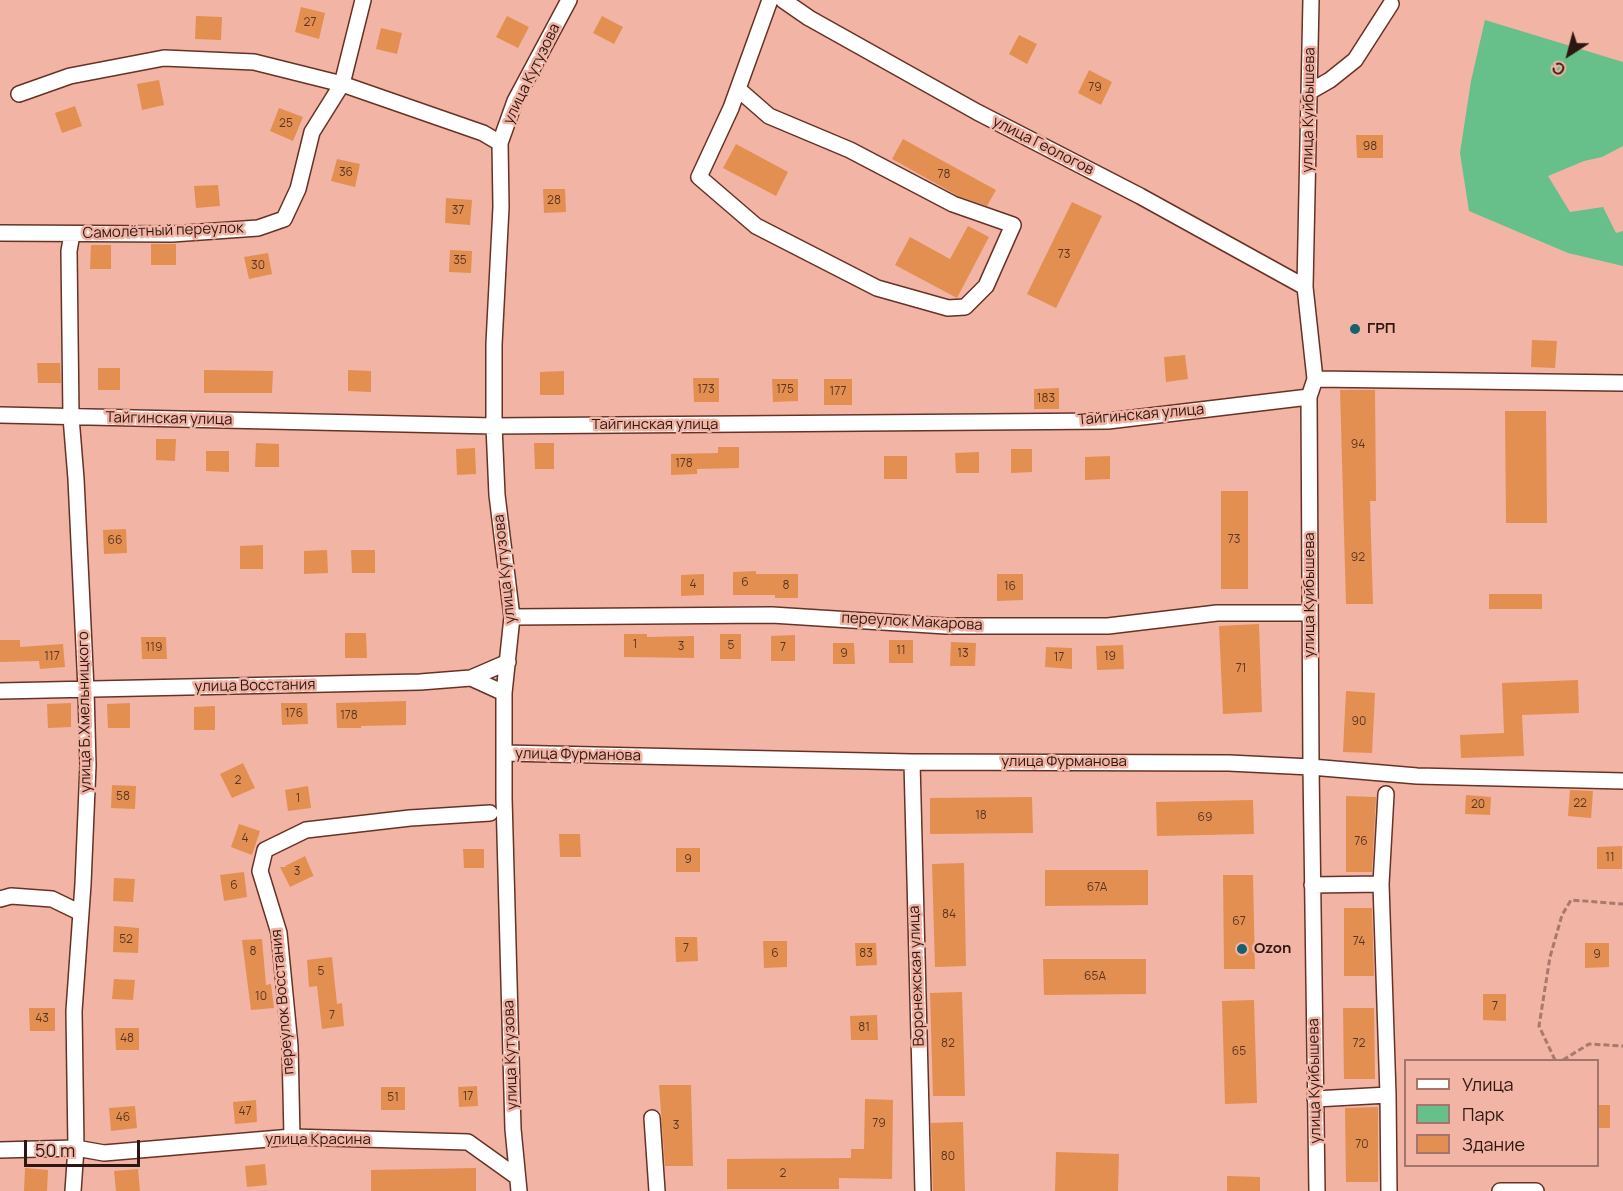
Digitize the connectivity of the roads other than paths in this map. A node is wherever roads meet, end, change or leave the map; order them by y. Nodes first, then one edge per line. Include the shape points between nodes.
1 (363, 0) edge
2 (569, 0) edge
3 (770, 0) edge
4 (783, 0) edge
5 (1311, 0) edge
6 (1391, 4) dead end
7 (342, 84) junction
8 (738, 89) junction
9 (1309, 92) junction
10 (19, 94) dead end
11 (500, 143) junction
12 (0, 233) edge
13 (72, 234) junction
14 (1305, 287) junction
15 (1315, 379) junction
16 (1623, 383) edge
17 (1309, 397) junction
18 (0, 415) edge
19 (71, 417) junction
20 (494, 426) junction
21 (1310, 614) junction
22 (512, 617) junction
23 (508, 662) junction
24 (471, 678) junction
25 (86, 689) junction
26 (0, 691) edge
27 (504, 693) junction
28 (504, 753) junction
29 (912, 762) junction
30 (1311, 767) junction
31 (1623, 781) edge
32 (1386, 795) dead end
33 (490, 813) dead end
34 (1381, 884) junction
35 (1312, 885) junction
36 (0, 899) edge
37 (81, 913) junction
38 (1388, 1095) junction
39 (1315, 1099) junction
40 (652, 1118) dead end
41 (292, 1137) junction
42 (76, 1148) junction
43 (0, 1150) edge
44 (518, 1184) edge
45 (73, 1191) edge
46 (657, 1191) edge
47 (923, 1191) edge
48 (1317, 1191) edge
49 (1389, 1191) edge
50 (1500, 1191) edge
51 (1536, 1191) edge

1 - 7 street, Самолётный переулок
2 - 11 street, улица Кутузова via 515,102
3 - 8 street
4 - 14 street, улица Геологов via 976,112
5 - 9 street, улица Куйбышева
6 - 9 street via 1355,60
7 - 10 street via 254,62 164,58 70,76
7 - 11 street via 483,133
7 - 13 street, Самолётный переулок via 312,132 298,189 284,219 258,228 172,234
8 - 8 street via 768,116 850,150 953,204 1013,225 986,286 965,307 948,308 877,288 756,226 699,177
9 - 14 street, улица Куйбышева
11 - 20 street, улица Кутузова
12 - 13 street, Самолётный переулок
13 - 19 street, улица Б.Хмельницкого
14 - 15 street, улица Куйбышева
15 - 16 street
15 - 17 street, улица Куйбышева
17 - 20 street, Тайгинская улица via 1108,421
17 - 21 street, улица Куйбышева
18 - 19 street, Тайгинская улица
19 - 20 street, Тайгинская улица
19 - 25 street, улица Б.Хмельницкого
20 - 22 street, улица Кутузова via 497,495
21 - 22 street, переулок Макарова via 1217,613 1108,627 946,626 772,615
21 - 30 street, улица Куйбышева
22 - 23 street, улица Кутузова
23 - 24 street, улица Восстания
23 - 27 street, улица Кутузова
24 - 25 street, улица Восстания
24 - 27 street
25 - 26 street, улица Восстания
25 - 37 street, улица Б.Хмельницкого via 88,765
27 - 28 street, улица Кутузова
28 - 29 street, улица Фурманова
28 - 44 street, улица Кутузова via 513,1129
29 - 30 street, улица Фурманова
29 - 47 street, Воронежская улица
30 - 31 street, улица Фурманова via 1417,776
30 - 35 street, улица Куйбышева
32 - 34 street
33 - 41 street, переулок Восстания via 306,830 265,850 260,871 279,933 289,1035
34 - 35 street
34 - 38 street
35 - 39 street, улица Куйбышева
36 - 37 street via 52,899
37 - 42 street, улица Б.Хмельницкого via 74,1011
38 - 39 street
38 - 49 street
39 - 48 street, улица Куйбышева
40 - 46 street
41 - 42 street, улица Красина via 104,1153
41 - 44 street, улица Красина via 468,1142
42 - 43 street, улица Красина
42 - 45 street, улица Б.Хмельницкого
50 - 51 street

